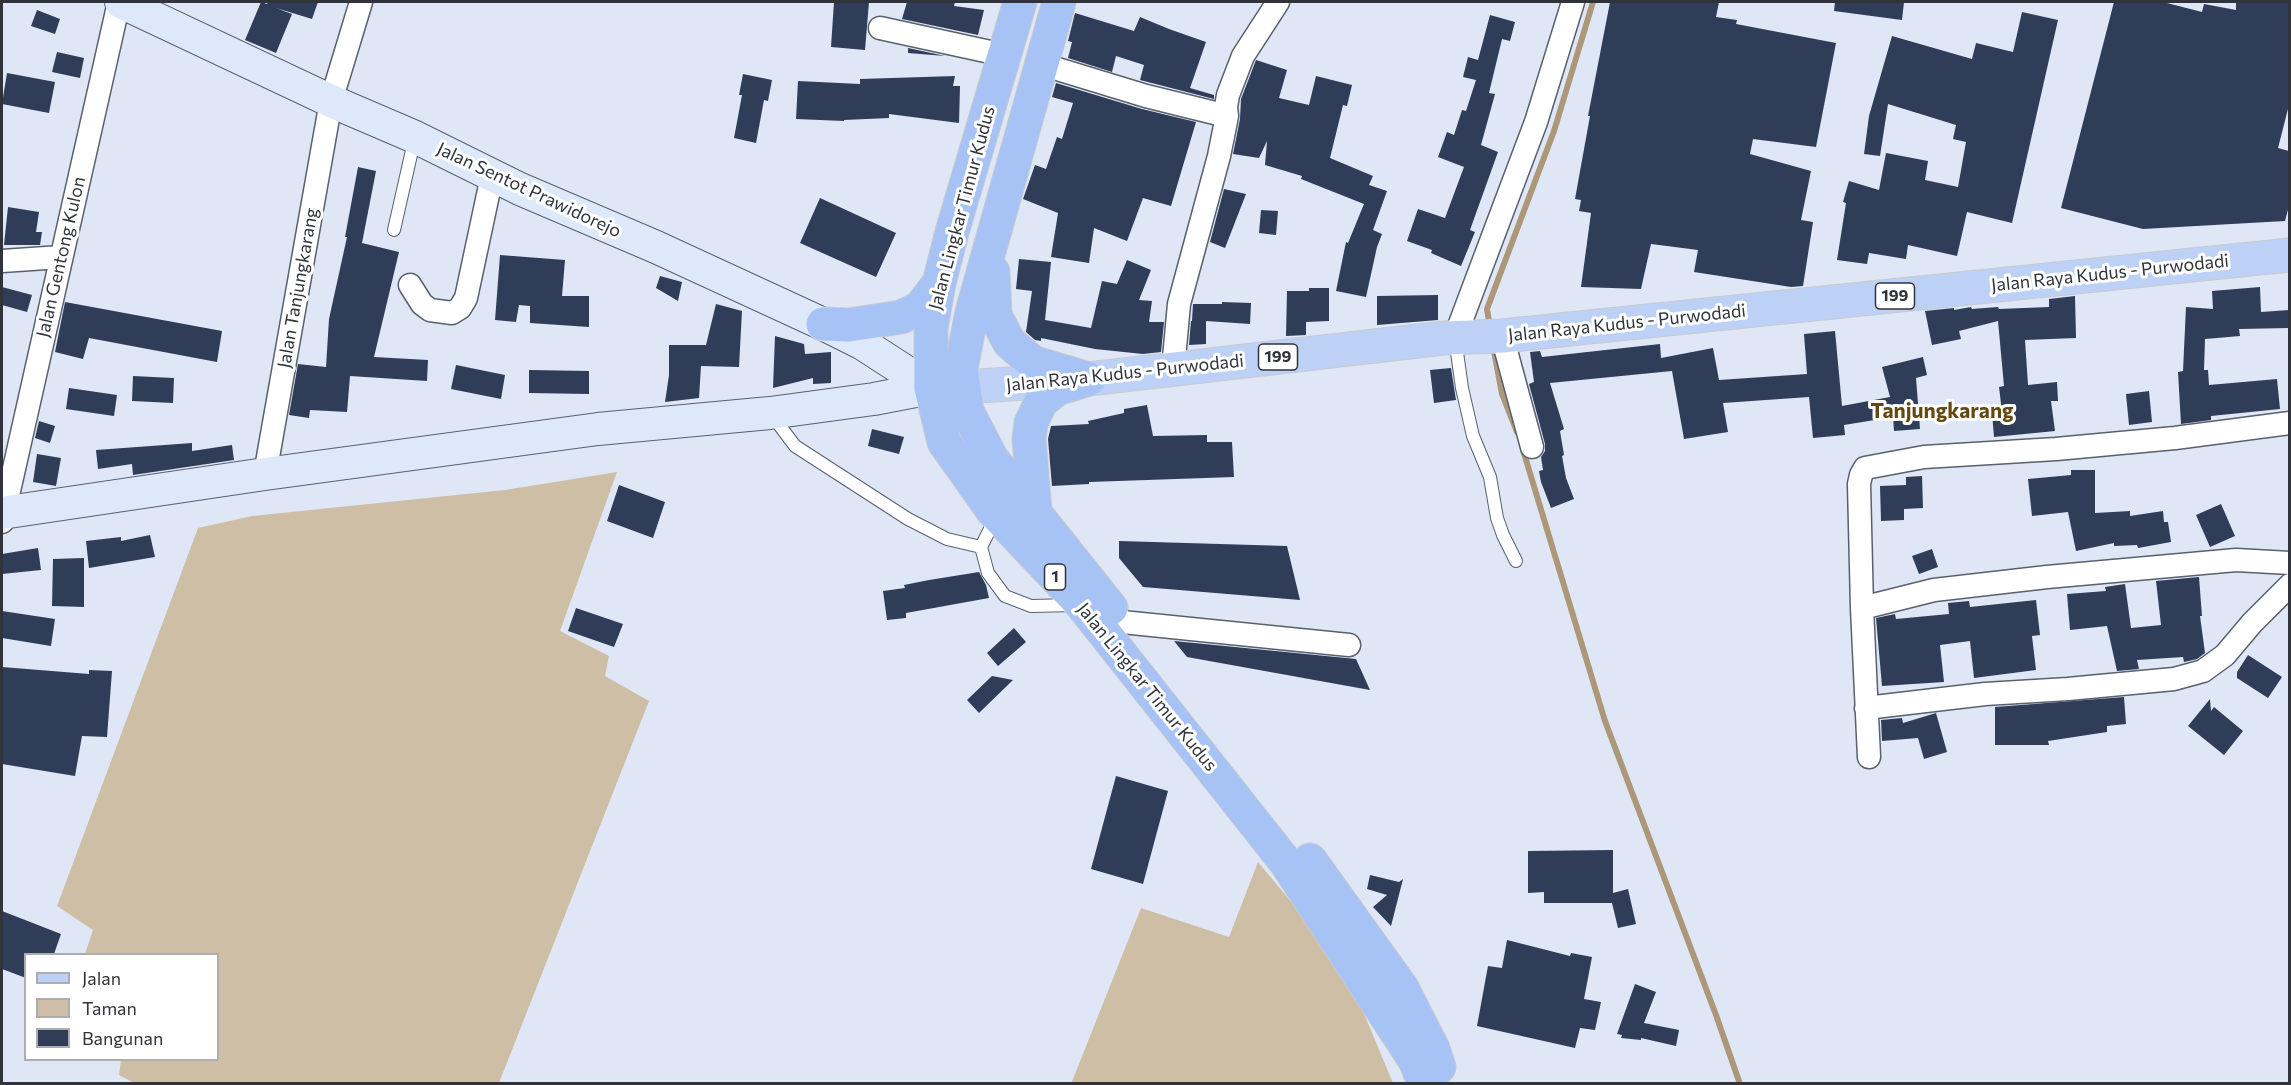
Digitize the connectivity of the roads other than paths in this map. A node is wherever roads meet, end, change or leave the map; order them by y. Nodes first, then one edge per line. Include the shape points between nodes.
1 (120, 2) edge
2 (361, 2) edge
3 (1020, 2) edge
4 (1059, 2) edge
5 (1278, 2) edge
6 (1573, 2) edge
7 (879, 28) dead end
8 (1004, 55) junction
9 (1041, 64) junction
10 (331, 101) junction
11 (1227, 116) junction
12 (415, 137) junction
13 (492, 176) junction
14 (998, 219) junction
15 (394, 230) dead end
16 (2289, 255) edge
17 (61, 257) junction
18 (2, 261) edge
19 (939, 283) junction
20 (410, 285) dead end
21 (823, 324) junction
22 (1501, 336) junction
23 (1461, 337) junction
24 (1173, 369) junction
25 (1089, 379) junction
26 (963, 387) junction
27 (931, 388) junction
28 (772, 417) junction
29 (2289, 423) edge
30 (1532, 447) dead end
31 (265, 474) junction
32 (993, 510) junction
33 (1035, 512) junction
34 (3, 516) edge
35 (981, 548) junction
36 (1516, 561) dead end
37 (2289, 563) edge
38 (2289, 585) edge
39 (1082, 605) junction
40 (1862, 608) junction
41 (1122, 622) junction
42 (1349, 645) dead end
43 (1866, 708) junction
44 (1869, 757) dead end
45 (1424, 1083) edge
46 (1444, 1083) edge

1 - 10 main road, Jalan Sentot Prawidorejo
1 - 17 street, Jalan Gentong Kulon
2 - 10 street, Jalan Tanjungkarang
3 - 8 highway, Jalan Lingkar Timur Kudus / 1
4 - 9 highway, Jalan Lingkar Timur Kudus / 1
5 - 11 street via 1243,56 1228,95
6 - 23 street
7 - 8 street
8 - 19 highway, Jalan Lingkar Timur Kudus / 1
9 - 11 street
9 - 14 highway, Jalan Lingkar Timur Kudus / 1
10 - 12 main road, Jalan Sentot Prawidorejo
10 - 31 street, Jalan Tanjungkarang
11 - 24 street via 1179,303
12 - 13 main road, Jalan Sentot Prawidorejo
12 - 15 lane
13 - 20 street via 466,298 460,308 452,313 430,310
13 - 21 main road, Jalan Sentot Prawidorejo
14 - 25 highway via 993,280 995,315 1009,342 1032,363
14 - 26 highway, Jalan Lingkar Timur Kudus / 1 via 972,312 961,369
16 - 22 main road, Jalan Raya Kudus - Purwodadi / 199
17 - 18 street
17 - 34 street, Jalan Gentong Kulon
19 - 21 highway via 920,308 901,317 849,325
19 - 27 highway, Jalan Lingkar Timur Kudus / 1 via 931,328
21 - 27 main road, Jalan Sentot Prawidorejo via 863,344
22 - 23 main road, Jalan Raya Kudus - Purwodadi / 199
22 - 30 street
23 - 24 main road, Jalan Raya Kudus - Purwodadi / 199
23 - 36 lane via 1462,388 1473,436 1490,477 1500,527
24 - 25 main road, Jalan Raya Kudus - Purwodadi / 199
25 - 26 main road, Jalan Raya Kudus - Purwodadi / 199
25 - 33 highway via 1057,388 1041,402 1031,423
26 - 27 main road
26 - 33 highway, Jalan Lingkar Timur Kudus / 1 via 967,411 992,459
27 - 28 main road
27 - 32 highway, Jalan Lingkar Timur Kudus / 1 via 944,442
28 - 31 main road via 598,429
28 - 35 lane via 795,447 908,519 947,538
29 - 40 street via 2068,448 1924,457 1865,468 1859,484
31 - 34 main road
32 - 35 lane via 993,523
32 - 39 highway, Jalan Lingkar Timur Kudus / 1
33 - 41 highway, Jalan Lingkar Timur Kudus / 1
35 - 39 lane via 988,573 1005,596 1031,606
37 - 40 street via 2215,561 2047,577 1934,590
38 - 43 street via 2226,655 2203,671 2174,679
39 - 45 highway, Jalan Lingkar Timur Kudus / 1 via 1287,864 1416,1062
40 - 43 street
41 - 42 street
41 - 46 highway, Jalan Lingkar Timur Kudus / 1 via 1302,849 1402,988 1433,1049
43 - 44 street

